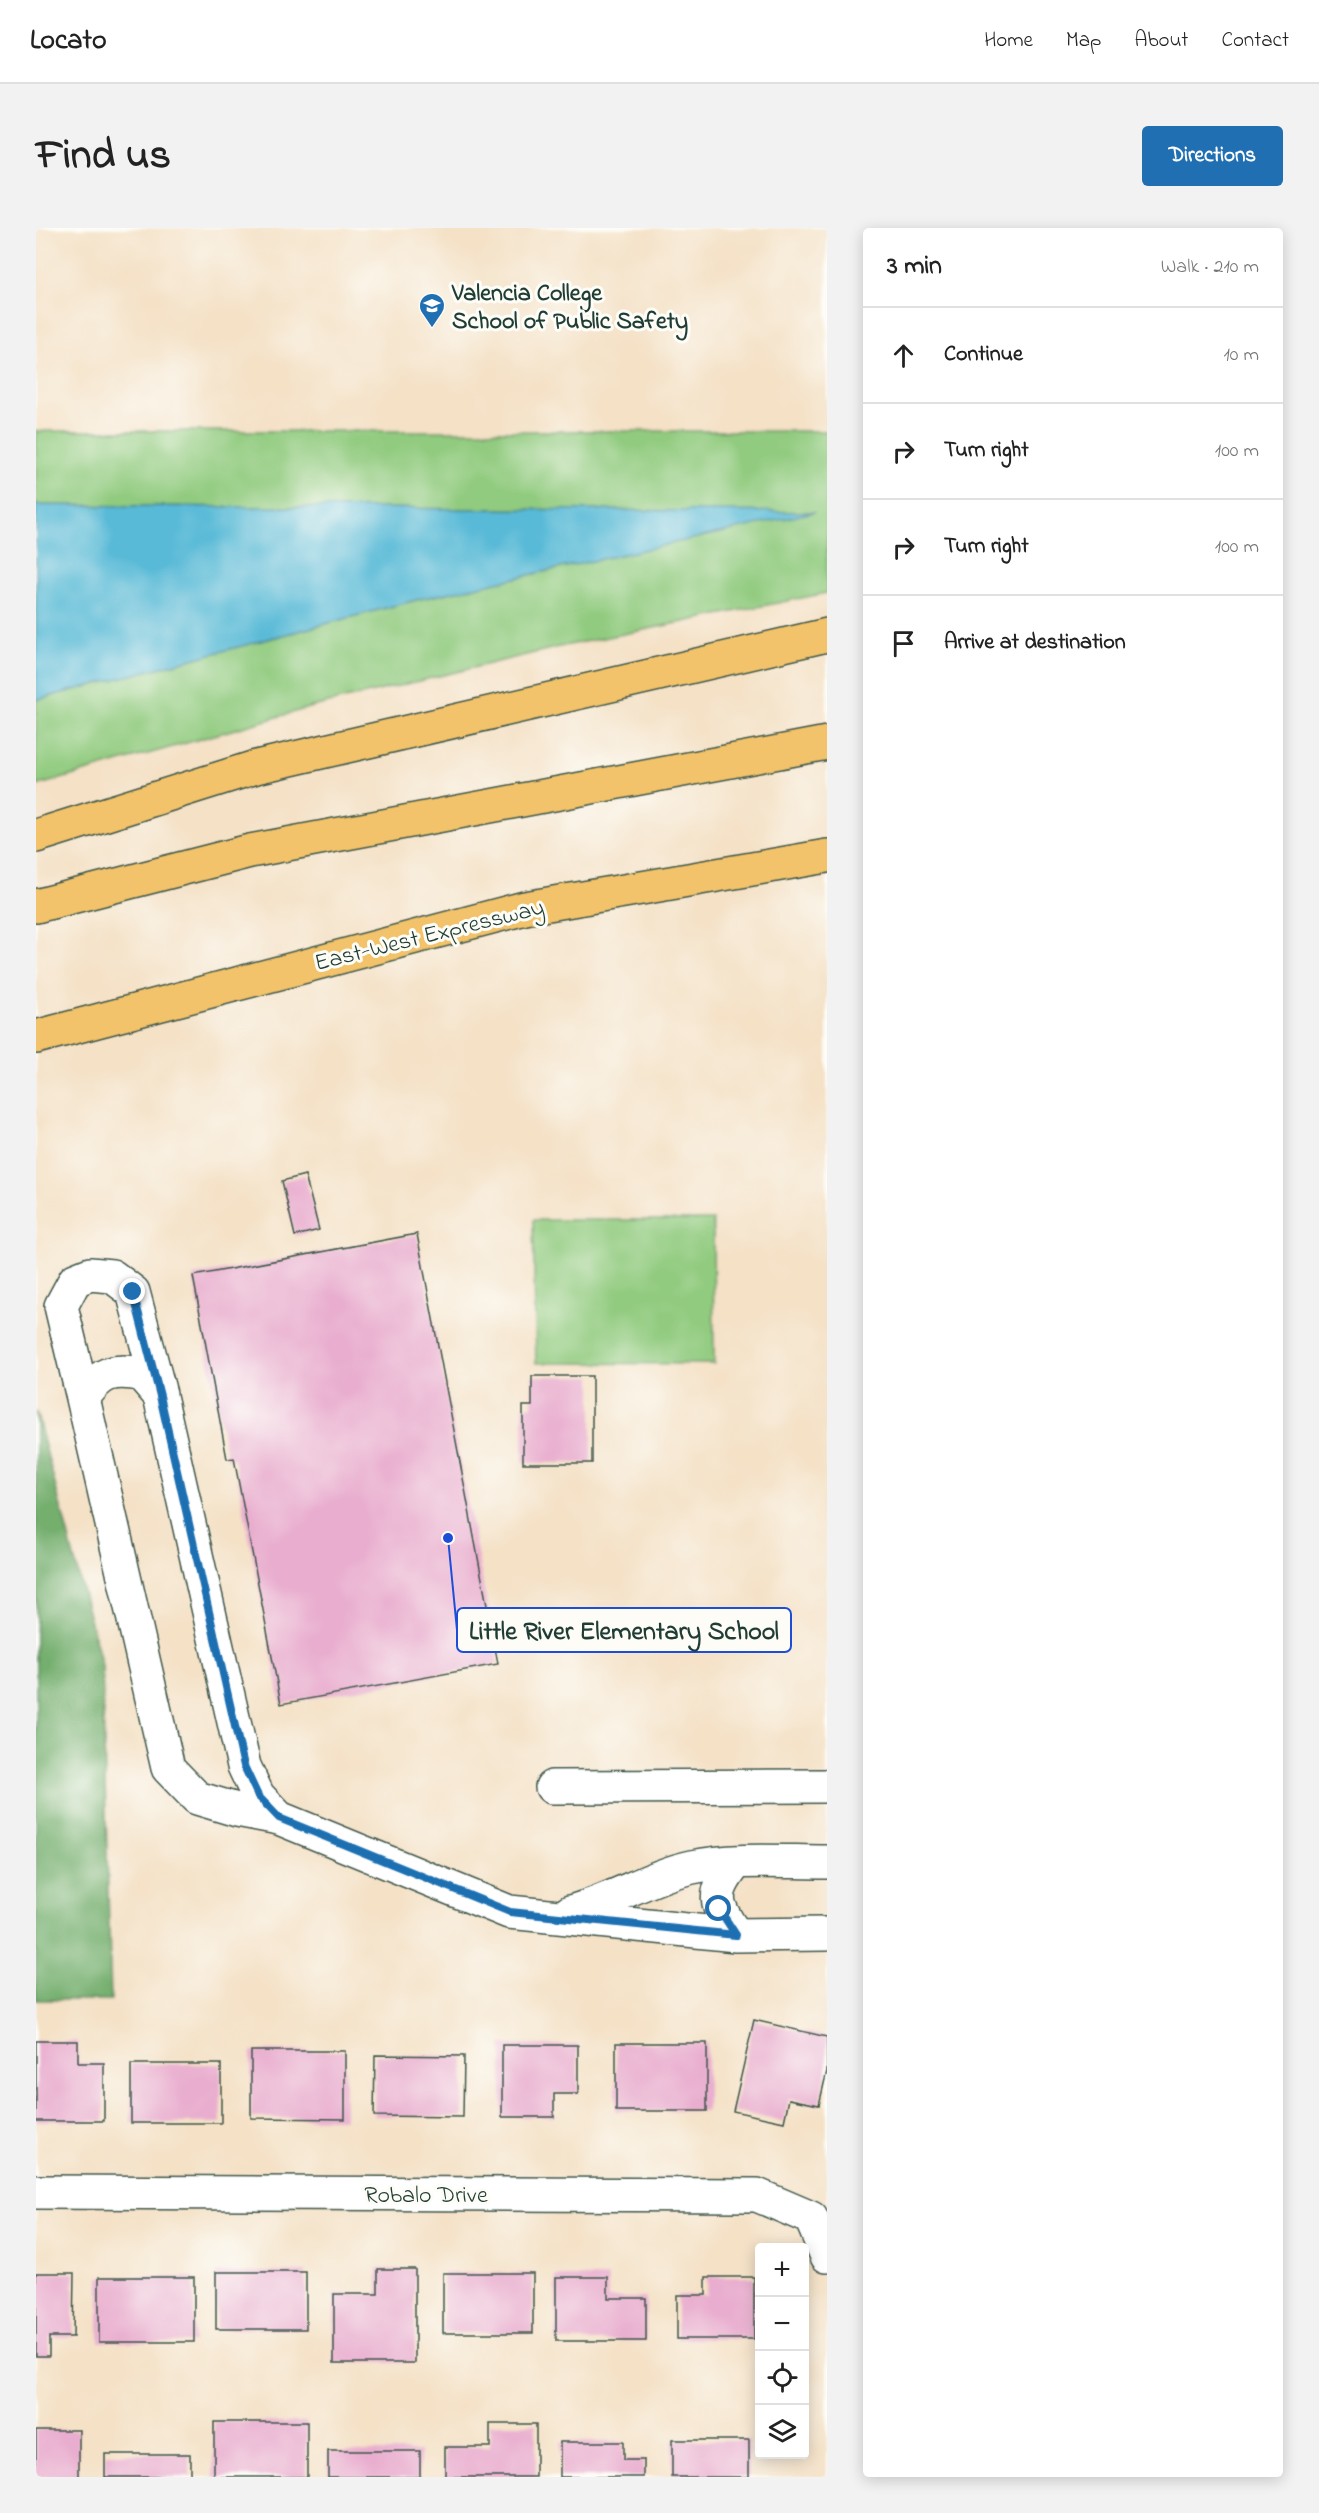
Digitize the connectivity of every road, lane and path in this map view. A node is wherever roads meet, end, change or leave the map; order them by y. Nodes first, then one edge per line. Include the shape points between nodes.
1 (827, 635) edge
2 (827, 744) edge
3 (36, 836) edge
4 (827, 856) edge
5 (36, 906) edge
6 (36, 1037) edge
7 (160, 1396) junction
8 (83, 1398) junction
9 (827, 1786) edge
10 (552, 1787) dead end
11 (279, 1818) junction
12 (827, 1862) edge
13 (736, 1863) junction
14 (556, 1916) junction
15 (827, 1934) edge
16 (736, 1935) junction
17 (36, 2192) edge
18 (827, 2256) edge

1 - 3 highway via 256,767
2 - 5 highway via 250,851
4 - 6 highway, East-West Expressway via 525,908
7 - 8 street via 141,1374 119,1370 97,1379
7 - 8 street via 133,1292 112,1275 90,1274 75,1280 61,1306
7 - 11 street via 244,1766 258,1796
8 - 11 street via 168,1768 197,1798
9 - 10 street
11 - 14 street via 510,1912
12 - 13 street
13 - 14 street via 692,1867 600,1904
13 - 16 street via 720,1883 719,1909
14 - 16 street
15 - 16 street
17 - 18 street, Robalo Drive via 757,2195 811,2218

